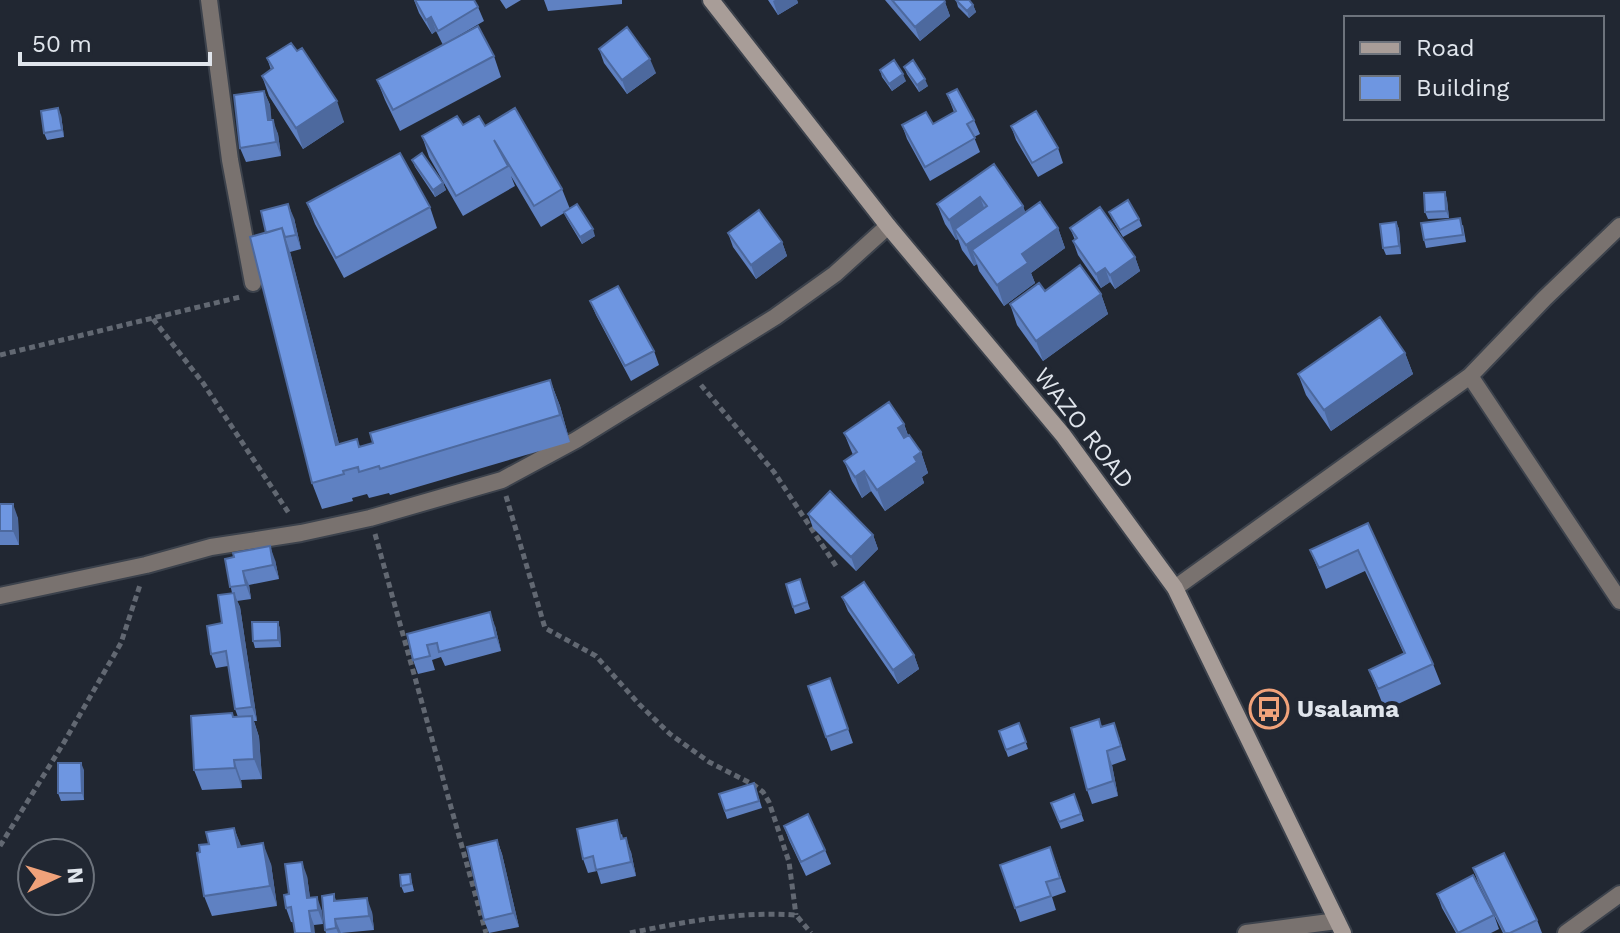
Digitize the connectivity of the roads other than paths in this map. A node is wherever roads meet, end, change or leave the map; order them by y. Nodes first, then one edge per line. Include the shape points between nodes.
1 (209, 0) edge
2 (711, 0) edge
3 (888, 226) junction
4 (1620, 226) edge
5 (253, 283) edge
6 (1470, 376) junction
7 (1175, 588) junction
8 (0, 596) edge
9 (1620, 601) edge
10 (1620, 894) edge
11 (1340, 927) edge
12 (1246, 933) edge
13 (1566, 933) edge

1 - 5 street
2 - 3 main road, WAZO ROAD
3 - 7 main road, WAZO ROAD via 1063,435
3 - 8 street via 835,274 775,317 502,480 370,518 211,547
4 - 6 street
6 - 7 street
6 - 9 street
7 - 11 main road, WAZO ROAD
10 - 13 street
11 - 12 street

